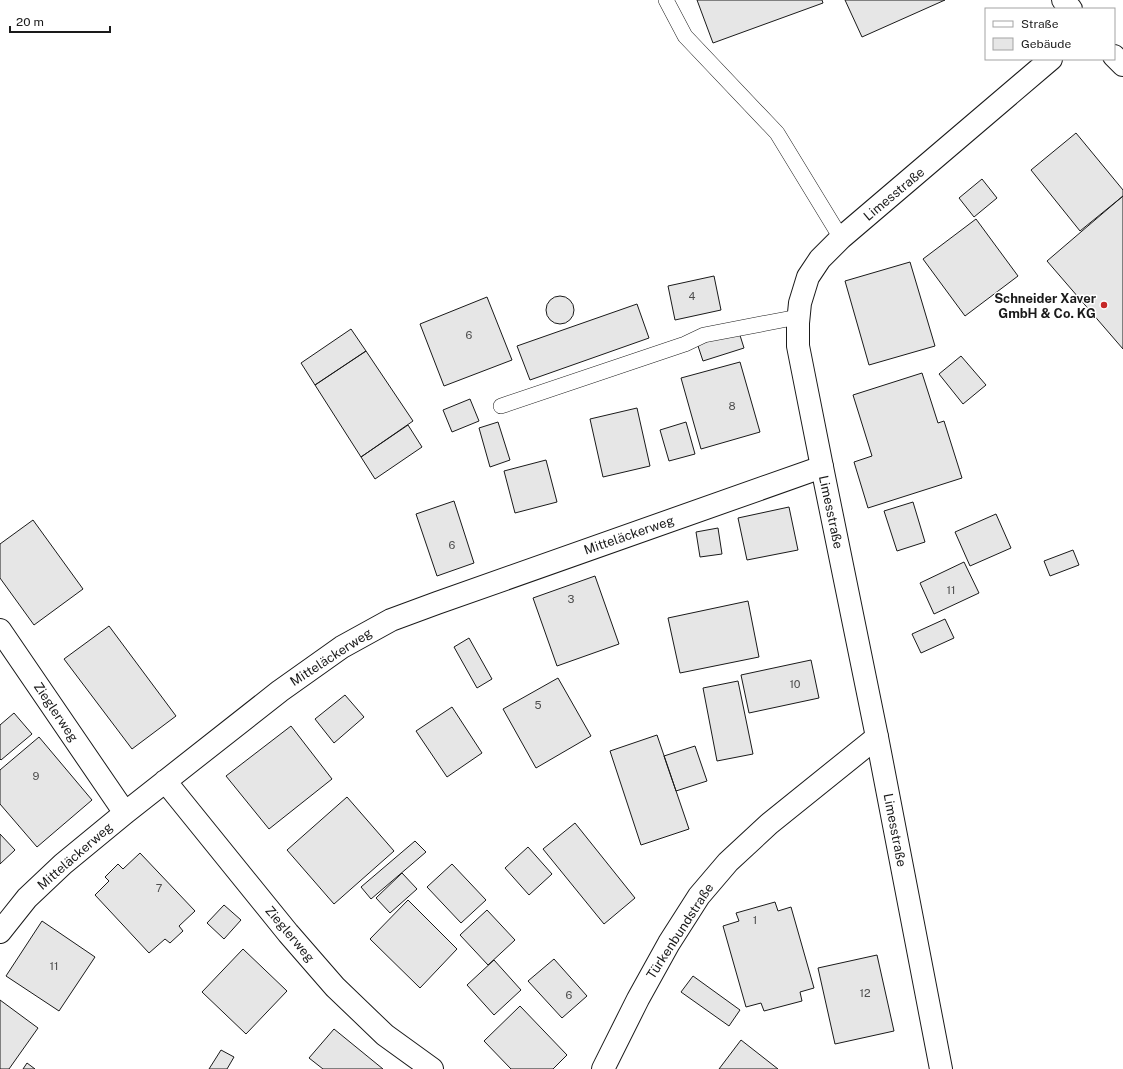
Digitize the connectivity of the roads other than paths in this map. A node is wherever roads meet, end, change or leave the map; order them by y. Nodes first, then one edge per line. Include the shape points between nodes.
1 (666, 0) edge
2 (1063, 0) edge
3 (1070, 8) edge
4 (1115, 57) edge
5 (1050, 60) edge
6 (1123, 65) edge
7 (841, 238) junction
8 (798, 317) junction
9 (501, 406) dead end
10 (822, 467) junction
11 (0, 630) edge
12 (877, 737) junction
13 (165, 781) junction
14 (125, 813) junction
15 (0, 932) edge
16 (432, 1069) edge
17 (603, 1069) edge
18 (941, 1069) edge

1 - 7 lane via 685,36 777,133
2 - 3 street
4 - 6 street
5 - 7 street, Limesstraße
7 - 8 street, Limesstraße via 820,259 808,277
8 - 9 lane via 704,335 685,344
8 - 10 street, Limesstraße via 798,346
10 - 12 street, Limesstraße
10 - 13 street, Mitteläckerweg via 391,620 342,647 280,691
11 - 14 street, Zieglerweg
12 - 17 street, Türkenbundstraße via 769,824 728,862 699,896 669,943
12 - 18 street, Limesstraße
13 - 14 street, Mitteläckerweg
13 - 16 street, Zieglerweg via 335,987 385,1035
14 - 15 street, Mitteläckerweg via 63,864 27,898

